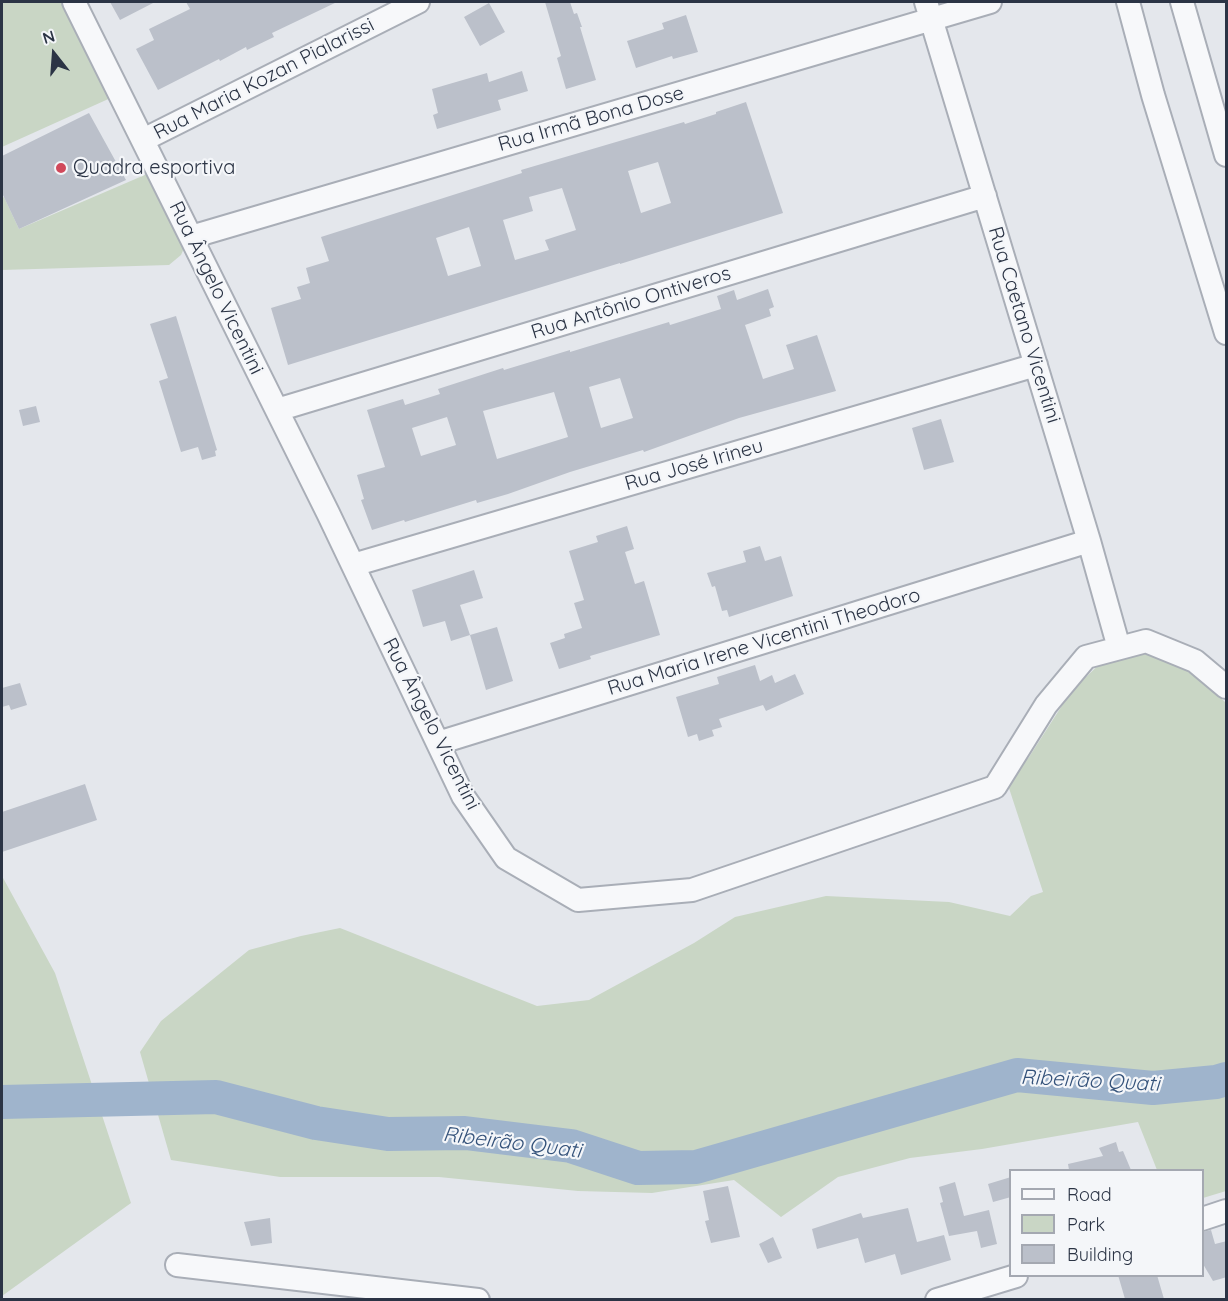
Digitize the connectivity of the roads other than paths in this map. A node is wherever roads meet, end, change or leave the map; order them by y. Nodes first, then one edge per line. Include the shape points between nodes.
1 (74, 2) edge
2 (418, 2) edge
3 (990, 2) edge
4 (1128, 2) edge
5 (1182, 2) edge
6 (929, 10) edge
7 (143, 140) junction
8 (1227, 155) edge
9 (985, 196) junction
10 (191, 237) junction
11 (1227, 333) edge
12 (1036, 365) junction
13 (277, 410) junction
14 (1089, 541) junction
15 (353, 565) junction
16 (1119, 648) junction
17 (1227, 687) edge
18 (438, 743) junction
19 (1227, 1211) edge
20 (1204, 1219) edge
21 (177, 1265) dead end
22 (1009, 1277) edge
23 (318, 1290) edge
24 (410, 1296) edge
25 (464, 1299) edge
26 (937, 1299) edge

1 - 7 street, Rua Ângelo Vicentini
2 - 7 street, Rua Maria Kozan Pialarissi
3 - 6 street, Rua Irmã Bona Dose
4 - 11 street
5 - 8 street
6 - 9 street, Rua Caetano Vicentini
6 - 10 street, Rua Irmã Bona Dose
7 - 10 street, Rua Ângelo Vicentini
9 - 12 street, Rua Caetano Vicentini
9 - 13 street, Rua Antônio Ontiveros
10 - 13 street, Rua Ângelo Vicentini
12 - 14 street, Rua Caetano Vicentini
12 - 15 street, Rua José Irineu
13 - 15 street, Rua Ângelo Vicentini
14 - 16 street, Rua Caetano Vicentini
14 - 18 street, Rua Maria Irene Vicentini Theodoro
15 - 18 street, Rua Ângelo Vicentini
16 - 17 street, Rua Ângelo Vicentini via 1146,640 1195,661
16 - 18 street, Rua Ângelo Vicentini via 1086,657 1046,705 995,787 692,890 578,900 506,858 463,796
19 - 20 street
21 - 23 street
22 - 26 street
23 - 24 street
24 - 25 street

